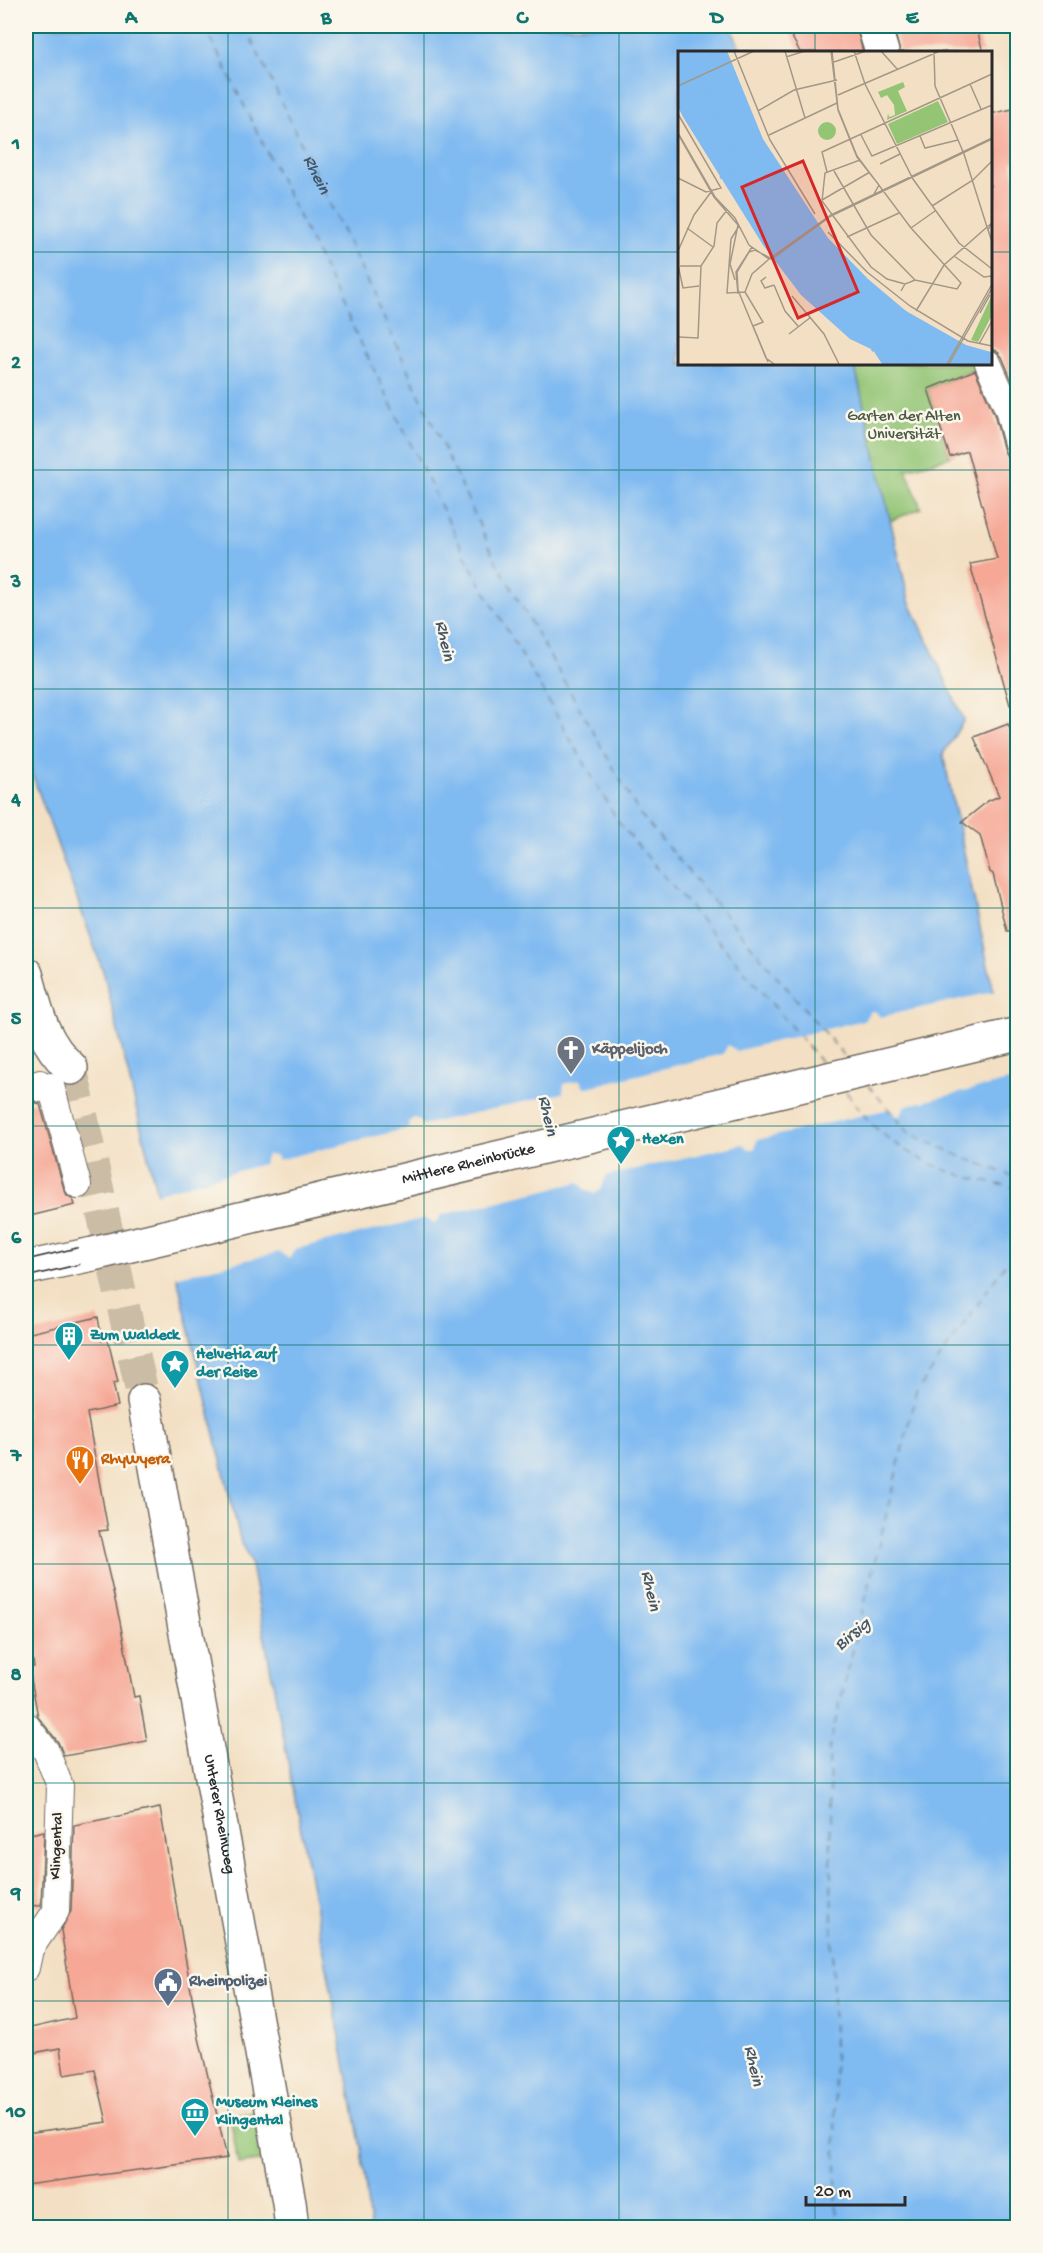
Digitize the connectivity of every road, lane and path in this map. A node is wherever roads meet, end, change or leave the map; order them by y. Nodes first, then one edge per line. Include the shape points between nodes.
1 (874, 26) edge
2 (882, 51) edge
3 (988, 364) edge
4 (1017, 447) edge
5 (26, 974) edge
6 (33, 1030) edge
7 (1017, 1034) edge
8 (71, 1068) tunnel mouth
9 (40, 1083) dead end
10 (78, 1185) dead end
11 (26, 1268) edge
12 (144, 1401) tunnel mouth
13 (26, 1725) edge
14 (26, 1968) edge
15 (292, 2228) edge

1 - 2 street
3 - 4 street via 1008,409
5 - 6 street
6 - 8 street
7 - 11 street, Mittlere Rheinbrücke, bridge
9 - 10 street via 41,1089 51,1086
12 - 15 street, Unterer Rheinweg
13 - 14 street, Klingental via 46,1751 60,1786 56,1911 30,1949

